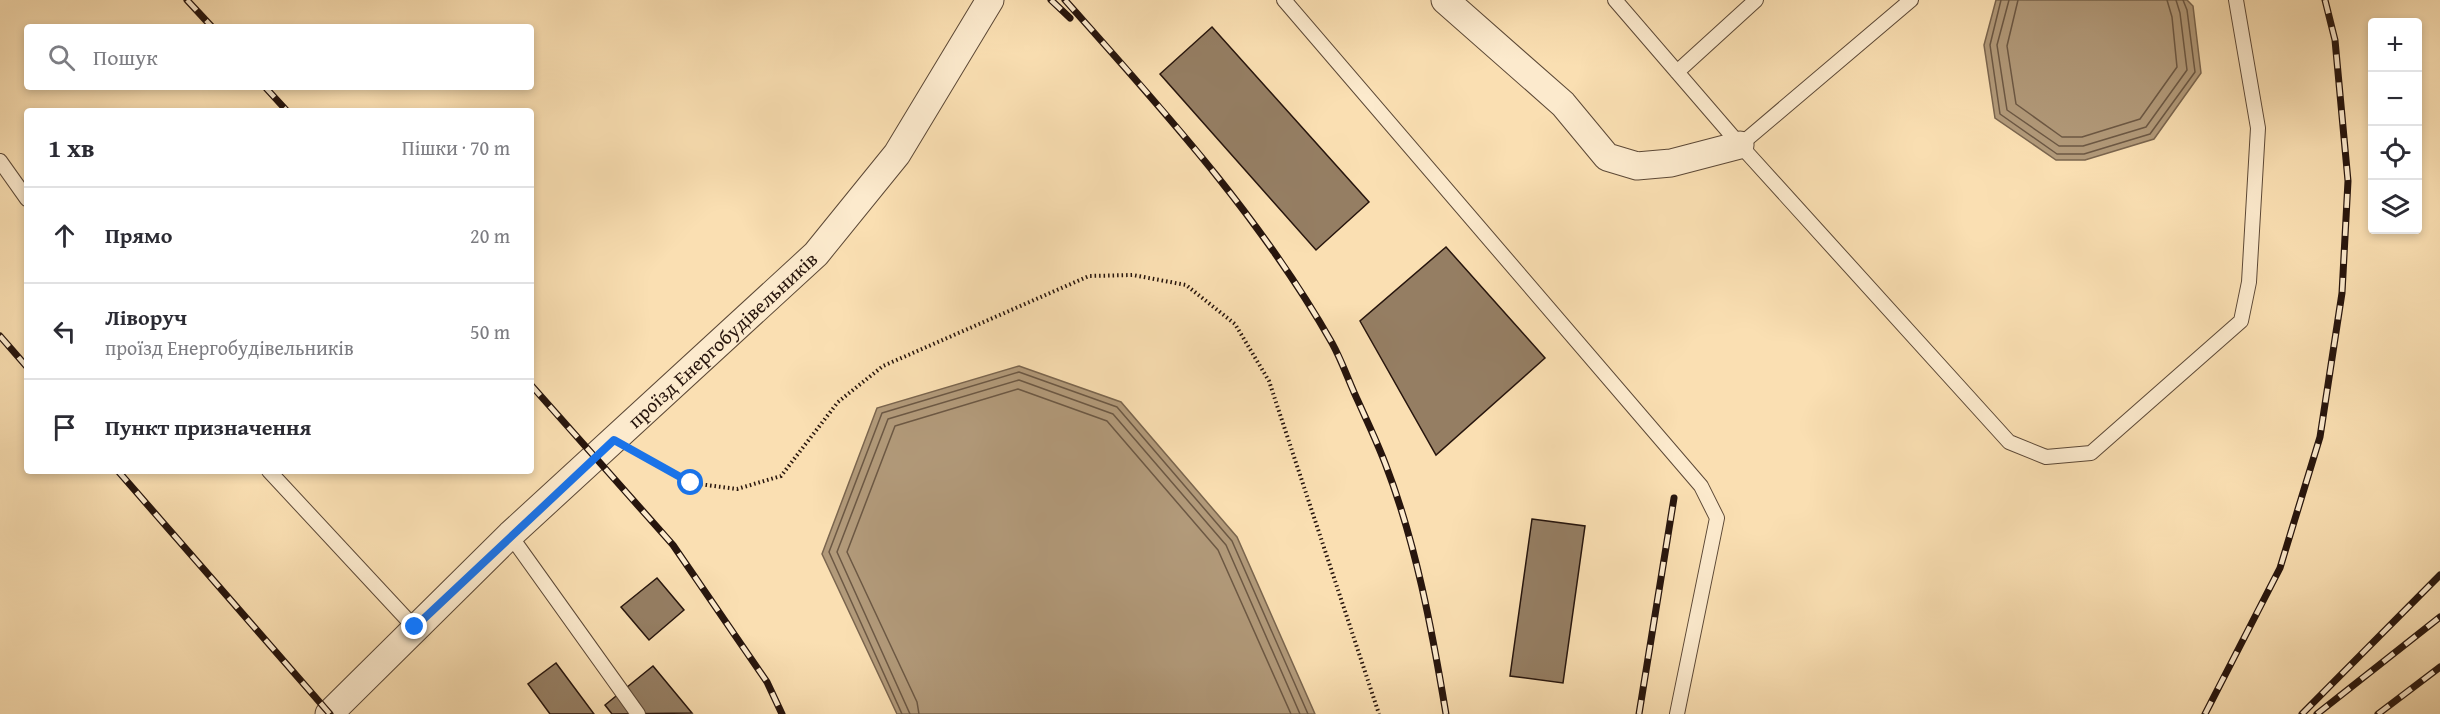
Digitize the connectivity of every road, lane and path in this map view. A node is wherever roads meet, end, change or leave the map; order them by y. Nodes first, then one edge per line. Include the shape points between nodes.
1 (990, 0) edge
2 (1284, 0) edge
3 (1445, 0) edge
4 (1615, 0) edge
5 (1756, 0) edge
6 (1911, 0) edge
7 (2236, 0) edge
8 (1677, 72) junction
9 (1740, 145) junction
10 (0, 161) edge
11 (24, 196) edge
12 (614, 440) junction
13 (272, 474) edge
14 (510, 535) junction
15 (415, 627) junction
16 (329, 714) edge
17 (638, 714) edge
18 (1379, 714) edge
19 (1677, 714) edge

1 - 12 street, проїзд Енергобудівельників via 897,154 816,254
2 - 19 lane via 1701,486 1717,518
3 - 9 street via 1563,104 1606,157 1637,166 1671,163
4 - 8 lane
5 - 8 lane
6 - 9 lane
7 - 9 lane via 2258,128 2248,282 2241,321 2091,453 2046,457 2009,442
8 - 9 lane
10 - 11 lane
12 - 14 street, проїзд Енергобудівельників
12 - 18 path via 691,483 737,489 782,476 838,402 883,366 1089,276 1133,275 1186,285 1235,324 1269,381
13 - 15 lane
14 - 15 street, проїзд Енергобудівельників
14 - 17 lane
15 - 16 street, проїзд Енергобудівельників

